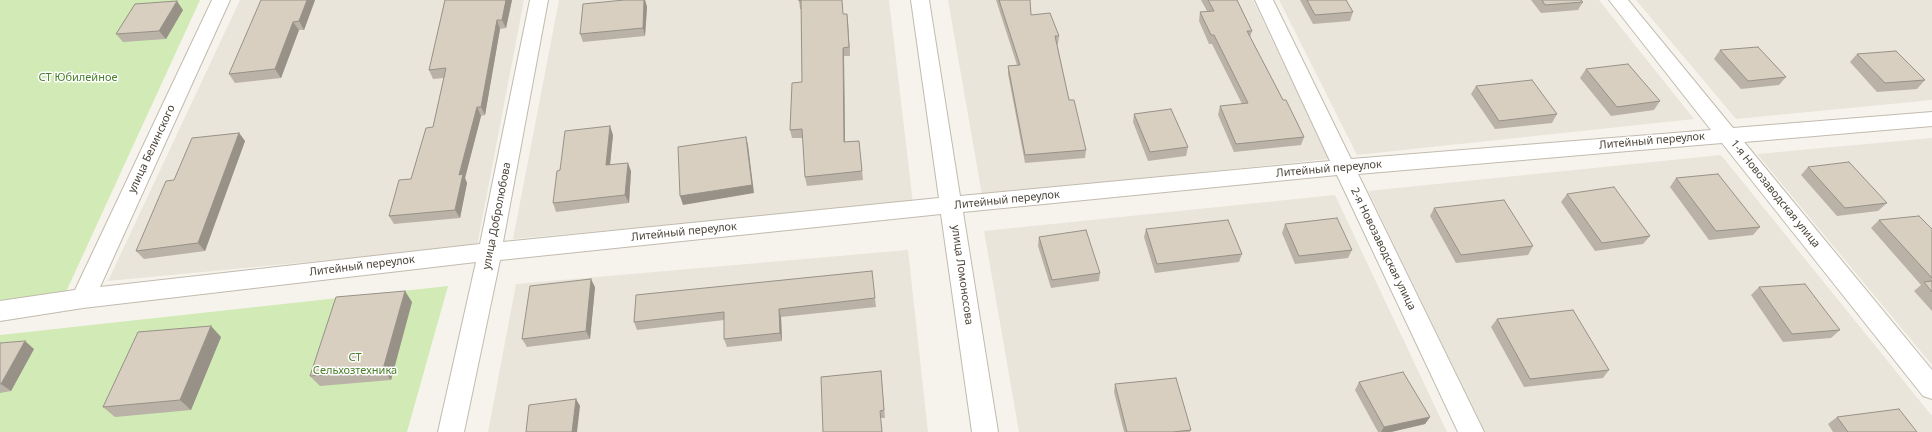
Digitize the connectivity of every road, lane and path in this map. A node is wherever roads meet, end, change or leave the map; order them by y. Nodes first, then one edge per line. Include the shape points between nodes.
1 (221, 0) edge
2 (539, 0) edge
3 (920, 0) edge
4 (1264, 0) edge
5 (1618, 0) edge
6 (1932, 119) edge
7 (1726, 135) junction
8 (1344, 167) junction
9 (952, 205) junction
10 (490, 252) junction
11 (83, 298) junction
12 (0, 311) edge
13 (1932, 388) edge
14 (451, 432) edge
15 (985, 432) edge
16 (1471, 432) edge

1 - 11 street, улица Белинского
2 - 10 street, улица Добролюбова
3 - 9 street, улица Ломоносова
4 - 8 street, 2-я Новозаводская улица
5 - 7 street, 1-я Новозаводская улица
6 - 7 street, Литейный переулок
7 - 8 street, Литейный переулок
7 - 13 street, 1-я Новозаводская улица
8 - 9 street, Литейный переулок
8 - 16 street, 2-я Новозаводская улица
9 - 10 street, Литейный переулок
9 - 15 street, улица Ломоносова
10 - 11 street, Литейный переулок
10 - 14 street, улица Добролюбова
11 - 12 street, Литейный переулок

